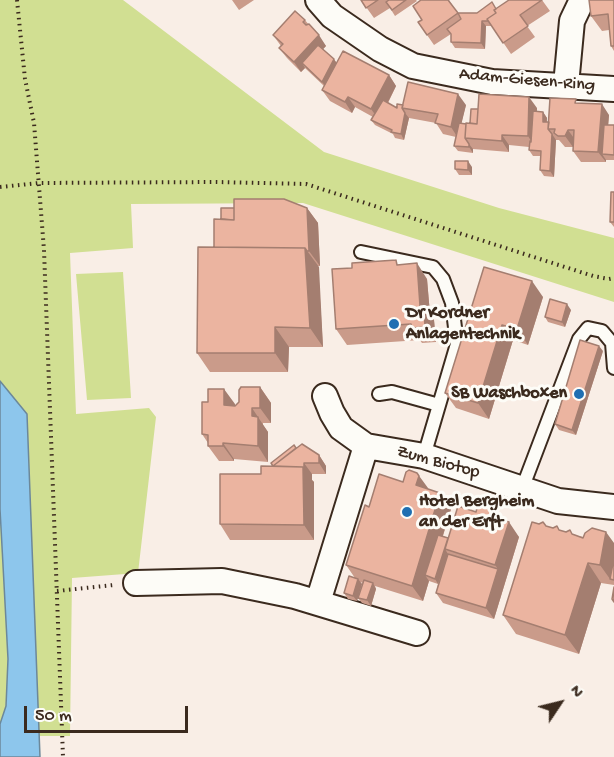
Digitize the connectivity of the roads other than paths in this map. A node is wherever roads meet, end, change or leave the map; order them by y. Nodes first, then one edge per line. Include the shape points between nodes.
1 (318, 0) edge
2 (582, 0) edge
3 (566, 85) junction
4 (614, 89) edge
5 (361, 252) dead end
6 (614, 368) edge
7 (379, 394) dead end
8 (326, 396) dead end
9 (439, 405) junction
10 (366, 446) junction
11 (424, 456) junction
12 (522, 489) junction
13 (614, 507) edge
14 (136, 583) road end
15 (318, 602) junction
16 (417, 633) dead end

1 - 3 street, Adam-Giesen-Ring via 332,16 413,66 492,82
2 - 3 street via 572,21
3 - 4 street, Adam-Giesen-Ring
5 - 9 lane via 433,267 443,279 452,303 456,344
6 - 12 lane via 612,343 602,331 588,328 579,339
7 - 9 lane via 392,392
8 - 10 street, Zum Biotop via 341,428
9 - 11 lane
10 - 11 street, Zum Biotop
10 - 15 street
11 - 12 street, Zum Biotop
12 - 13 street, Zum Biotop via 558,501
14 - 15 street via 222,581
15 - 16 street

